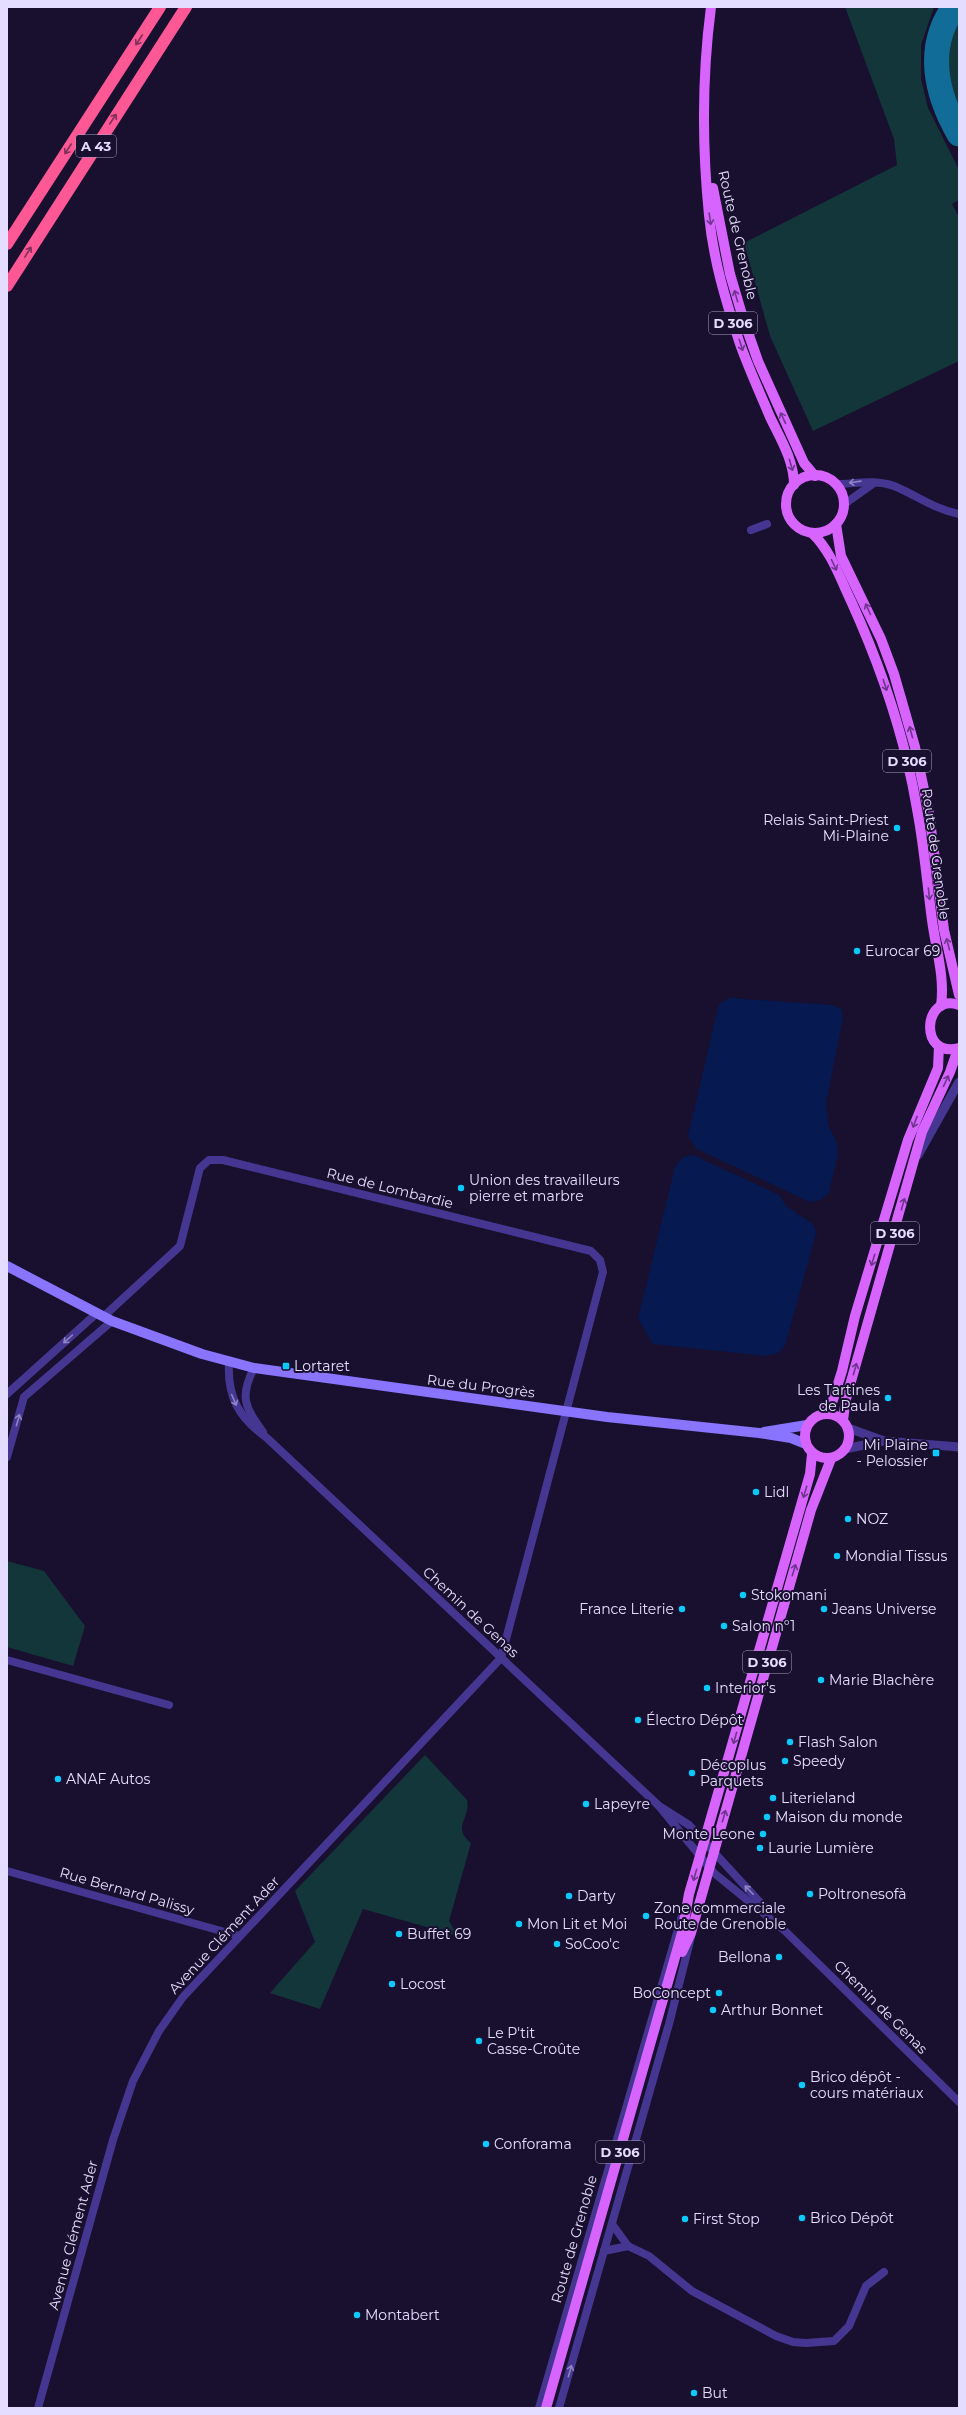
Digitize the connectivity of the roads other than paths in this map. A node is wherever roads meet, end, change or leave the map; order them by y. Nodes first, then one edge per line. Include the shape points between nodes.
1 (160, 7) edge
2 (186, 7) edge
3 (711, 7) edge
4 (706, 152) junction
5 (7, 244) edge
6 (7, 286) edge
7 (815, 476) junction
8 (874, 482) junction
9 (835, 484) junction
10 (794, 485) junction
11 (843, 505) junction
12 (959, 514) edge
13 (767, 524) dead end
14 (836, 524) junction
15 (751, 530) dead end
16 (812, 533) junction
17 (959, 995) edge
18 (959, 1005) edge
19 (941, 1006) junction
20 (939, 1046) junction
21 (958, 1048) edge
22 (959, 1082) edge
23 (916, 1158) junction
24 (7, 1266) edge
25 (104, 1317) junction
26 (229, 1362) junction
27 (254, 1368) junction
28 (7, 1394) edge
29 (566, 1411) junction
30 (823, 1414) junction
31 (845, 1424) junction
32 (807, 1425) junction
33 (759, 1433) junction
34 (267, 1438) junction
35 (884, 1441) junction
36 (806, 1444) junction
37 (959, 1447) edge
38 (846, 1449) junction
39 (812, 1454) junction
40 (7, 1458) edge
41 (831, 1459) junction
42 (501, 1658) junction
43 (7, 1660) edge
44 (169, 1705) dead end
45 (658, 1806) junction
46 (704, 1842) junction
47 (714, 1851) junction
48 (700, 1856) junction
49 (709, 1867) junction
50 (7, 1870) edge
51 (689, 1894) junction
52 (784, 1930) junction
53 (691, 1933) junction
54 (239, 1936) junction
55 (959, 2102) edge
56 (612, 2224) junction
57 (628, 2246) junction
58 (604, 2251) junction
59 (884, 2272) dead end
60 (38, 2408) edge
61 (539, 2408) edge
62 (546, 2408) edge
63 (551, 2408) edge
64 (559, 2408) edge

1 -> 5 highway, A 43
6 -> 2 highway, A 43
3 - 4 main road, Route de Grenoble / D 306 via 704,100
7 -> 4 main road, Route de Grenoble / D 306 via 804,463 780,412 743,318 730,274
4 -> 10 main road, Route de Grenoble / D 306 via 709,216 719,276 747,363 792,468
7 - 9 main road via 823,477
7 - 10 main road via 804,478
8 -> 9 street
8 - 11 street
8 - 12 street via 892,486 940,510
9 - 11 main road via 843,498
10 - 16 main road via 787,498 787,512 794,524
11 - 14 main road
13 - 15 street
14 - 16 main road via 821,533
17 -> 14 main road, Route de Grenoble / D 306 via 944,930 929,813 915,746 881,639 841,556
16 -> 19 main road, Route de Grenoble / D 306 via 831,559 855,611 882,677 897,723 917,807 933,932 942,968
18 - 19 main road
19 - 20 main road via 932,1016 929,1028
20 - 21 main road via 951,1050
20 -> 30 main road, D 306 via 938,1068 908,1140 855,1316 833,1400
23 -> 21 main road, D 306 via 922,1132 950,1072
22 - 23 street
31 -> 23 main road, D 306 via 846,1399
24 - 25 main road, Rue du Progrès
25 - 26 main road, Rue du Progrès
25 -> 28 street
25 - 29 street, Rue de Lombardie via 180,1246 200,1168 209,1160 223,1160 591,1251 600,1260 602,1272
40 -> 25 street via 24,1397
26 - 27 main road, Rue du Progrès
26 -> 34 street, Chemin de Genas via 229,1388 236,1406 254,1428
27 - 29 main road, Rue du Progrès
27 - 34 street, Chemin de Genas via 246,1387 247,1409
29 - 33 main road, Rue du Progrès
29 - 42 street, Rue de Lombardie
30 - 31 main road via 830,1414
30 - 32 main road
31 - 35 street
31 - 38 main road via 848,1442
32 - 33 main road, Rue du Progrès
32 - 36 main road via 804,1438
33 - 36 main road, Rue du Progrès via 791,1438
34 - 42 street, Chemin de Genas
35 - 37 street
35 - 38 street
36 - 39 main road
38 - 41 main road
39 - 41 main road
39 -> 46 main road, Route de Grenoble / D 306 via 810,1474
47 -> 41 main road, Route de Grenoble / D 306 via 807,1525
42 - 45 street, Chemin de Genas
42 - 54 street, Avenue Clément Ader
43 - 44 street
45 - 46 street, Chemin de Genas via 689,1825
45 - 48 street, Chemin de Genas
46 - 47 street, Chemin de Genas
46 - 48 main road, Route de Grenoble / D 306
47 - 49 main road, Route de Grenoble / D 306
52 -> 47 street, Chemin de Genas
48 - 49 street, Chemin de Genas
48 -> 51 main road, Route de Grenoble / D 306
49 - 52 street, Chemin de Genas
49 - 53 main road, Route de Grenoble / D 306
50 - 54 street, Rue Bernard Palissy
51 - 61 street, Route de Grenoble via 674,1938
51 - 62 main road, Route de Grenoble / D 306 via 682,1932
52 - 55 street, Chemin de Genas
53 - 56 street, Route de Grenoble via 691,1944
53 - 63 main road, Route de Grenoble / D 306 via 683,1948 602,2238
54 - 60 street, Avenue Clément Ader via 183,1997 159,2031 133,2081 113,2140
56 - 57 street
56 - 58 street, Route de Grenoble
57 - 58 street
57 - 59 street via 649,2256 692,2291 776,2336 793,2342 834,2341 849,2326 866,2286
64 -> 58 street, Route de Grenoble

